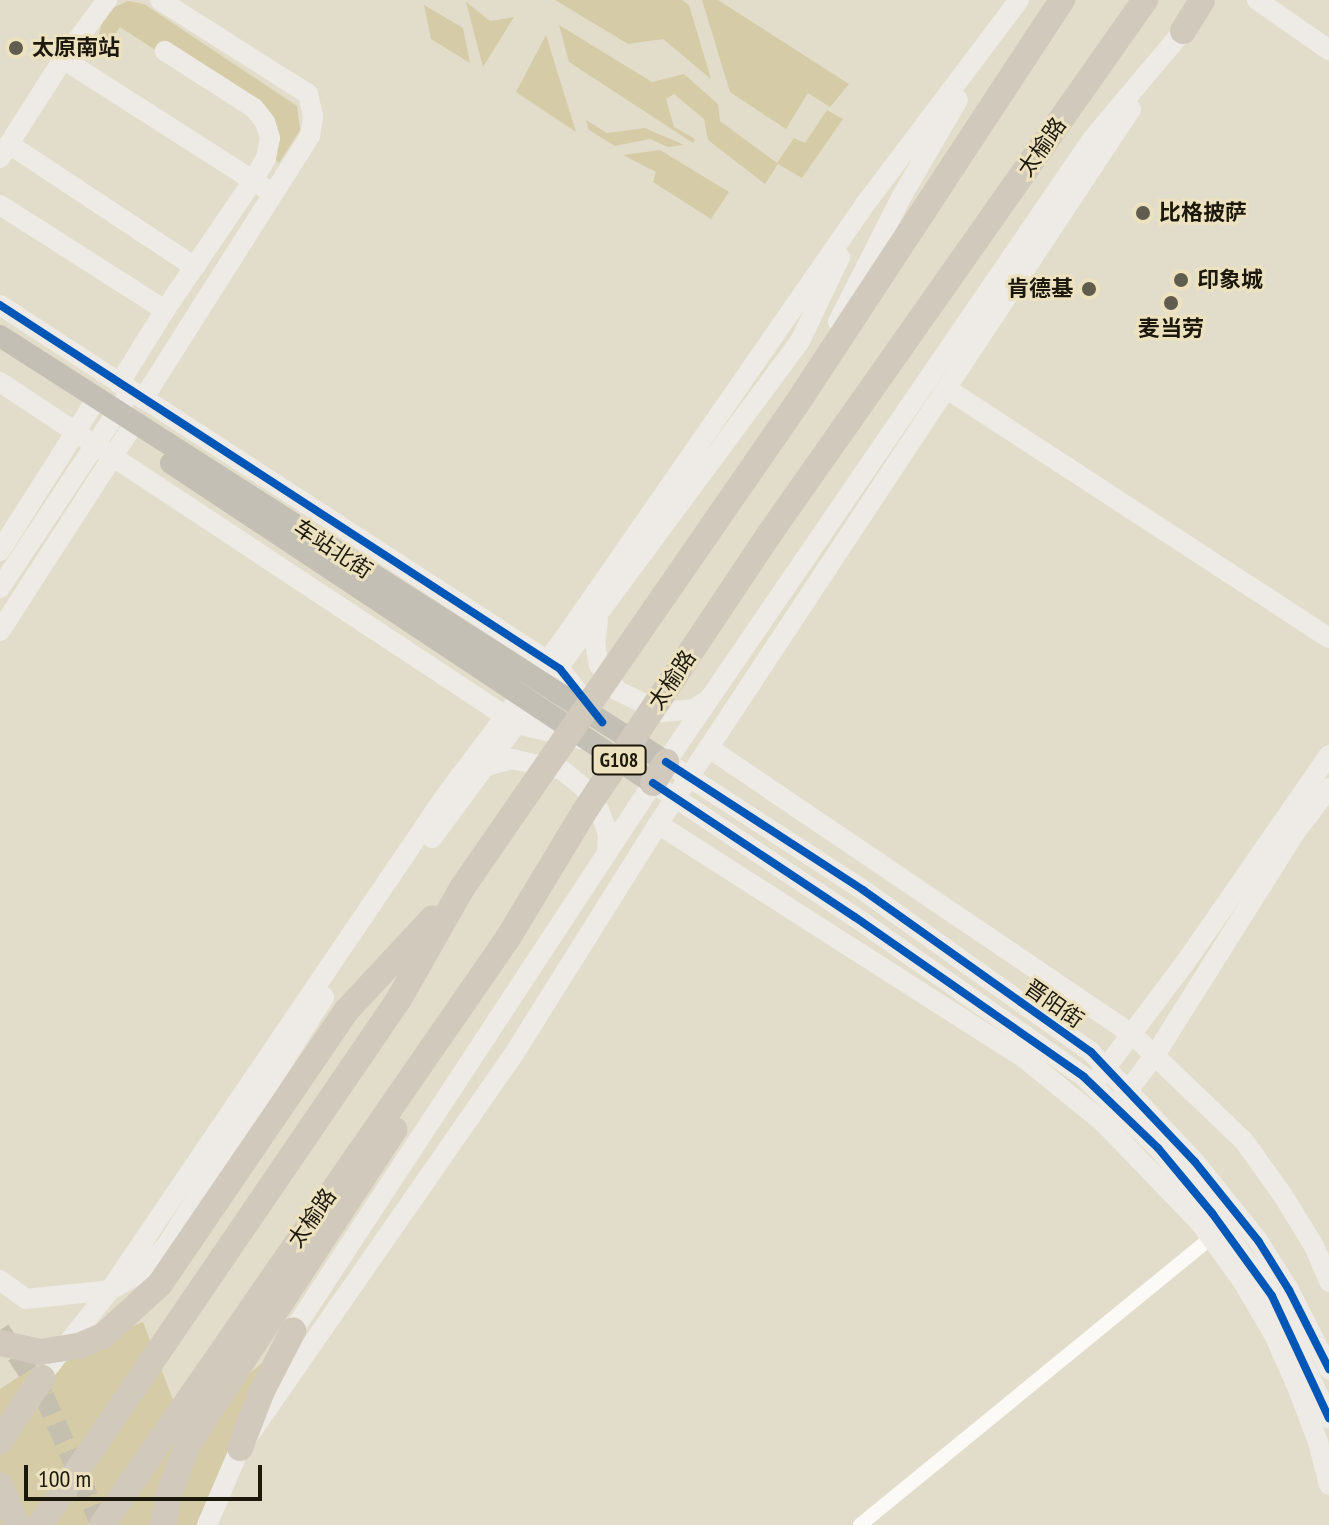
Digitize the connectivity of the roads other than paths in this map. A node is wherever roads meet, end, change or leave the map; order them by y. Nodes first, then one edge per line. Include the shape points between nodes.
1 (107, 0) edge
2 (160, 0) edge
3 (1019, 0) edge
4 (1062, 0) edge
5 (1202, 0) edge
6 (1257, 0) edge
7 (1144, 3) edge
8 (1003, 25) junction
9 (1183, 31) junction
10 (1329, 50) edge
11 (165, 51) dead end
12 (63, 59) junction
13 (4, 151) edge
14 (254, 179) junction
15 (274, 195) junction
16 (866, 203) junction
17 (0, 205) edge
18 (195, 267) junction
19 (0, 305) edge
20 (165, 310) junction
21 (0, 336) edge
22 (0, 350) edge
23 (0, 382) edge
24 (135, 385) junction
25 (947, 389) junction
26 (94, 404) junction
27 (796, 405) junction
28 (125, 425) junction
29 (97, 446) junction
30 (0, 551) edge
31 (0, 588) edge
32 (0, 601) edge
33 (599, 617) junction
34 (0, 631) edge
35 (1329, 638) edge
36 (546, 686) junction
37 (707, 701) junction
38 (517, 724) junction
39 (596, 731) junction
40 (709, 748) junction
41 (1329, 755) edge
42 (486, 766) junction
43 (660, 772) junction
44 (1329, 788) edge
45 (658, 824) junction
46 (607, 853) junction
47 (462, 888) junction
48 (508, 938) junction
49 (1133, 1035) junction
50 (1155, 1055) junction
51 (1080, 1100) junction
52 (1103, 1122) junction
53 (1211, 1238) junction
54 (1322, 1244) edge
55 (0, 1280) edge
56 (1329, 1282) edge
57 (110, 1290) junction
58 (1281, 1293) junction
59 (293, 1331) joint
60 (0, 1343) edge
61 (1329, 1369) edge
62 (42, 1378) junction
63 (1329, 1418) edge
64 (0, 1420) edge
65 (0, 1441) edge
66 (240, 1448) junction
67 (0, 1485) edge
68 (1329, 1485) edge
69 (17, 1525) edge
70 (40, 1525) edge
71 (102, 1525) edge
72 (163, 1525) edge
73 (207, 1525) edge
74 (860, 1525) edge

1 - 12 main road
2 - 15 main road via 308,94 310,136
3 - 8 main road
4 - 27 highway, G108
5 - 9 highway
6 - 10 main road
7 - 48 highway, 太榆路 / G108 via 770,533 584,812
8 - 16 main road
8 - 27 main road via 903,194
9 - 25 main road
9 - 37 main road via 1093,138
11 - 14 main road via 254,108 265,122 270,138
12 - 13 main road
12 - 14 main road
13 - 18 main road
14 - 15 main road
14 - 18 main road
15 - 24 main road
16 - 33 main road via 800,341
16 - 57 main road via 565,637 443,799
17 - 20 main road
18 - 20 main road
19 - 24 main road
20 - 24 main road
21 - 26 main road
22 - 26 main road
23 - 29 main road
24 - 28 main road
24 - 36 main road
25 - 35 main road
25 - 40 main road
26 - 28 main road
26 - 30 main road
27 - 47 highway, G108
28 - 29 main road
28 - 34 main road
28 - 36 main road
29 - 31 main road
29 - 32 main road
29 - 38 main road
33 - 36 main road
33 - 37 main road via 599,665 618,691 662,712 694,709
36 - 38 main road
36 - 39 main road
36 - 39 main road
37 - 43 main road
38 - 39 main road
38 - 42 main road
39 - 43 main road
40 - 45 main road
40 - 49 main road
41 - 49 main road
42 - 46 main road via 512,759 562,770 599,810 608,833
42 - 57 main road via 378,910 166,1246 139,1274
43 - 46 main road
43 - 58 main road, 晋阳街 via 1084,1077 1158,1148
44 - 50 main road
45 - 51 main road via 1024,1058
45 - 66 main road via 517,1049
46 - 59 main road
47 - 60 highway via 347,1010 160,1284 103,1336 79,1346 40,1352
47 - 70 highway, G108 via 399,999
48 - 71 highway, 太榆路 / G108
48 - 72 highway via 381,1151 188,1444
49 - 50 main road
49 - 51 main road
50 - 52 main road
50 - 54 main road via 1244,1141
51 - 52 main road
52 - 53 main road
53 - 68 main road via 1273,1333 1318,1442
53 - 74 street
54 - 56 main road
55 - 57 main road via 26,1299
57 - 62 main road
58 - 61 main road, 晋阳街
58 - 63 main road, 晋阳街
59 - 66 highway
62 - 64 main road
62 - 65 highway
66 - 73 main road
67 - 69 highway

